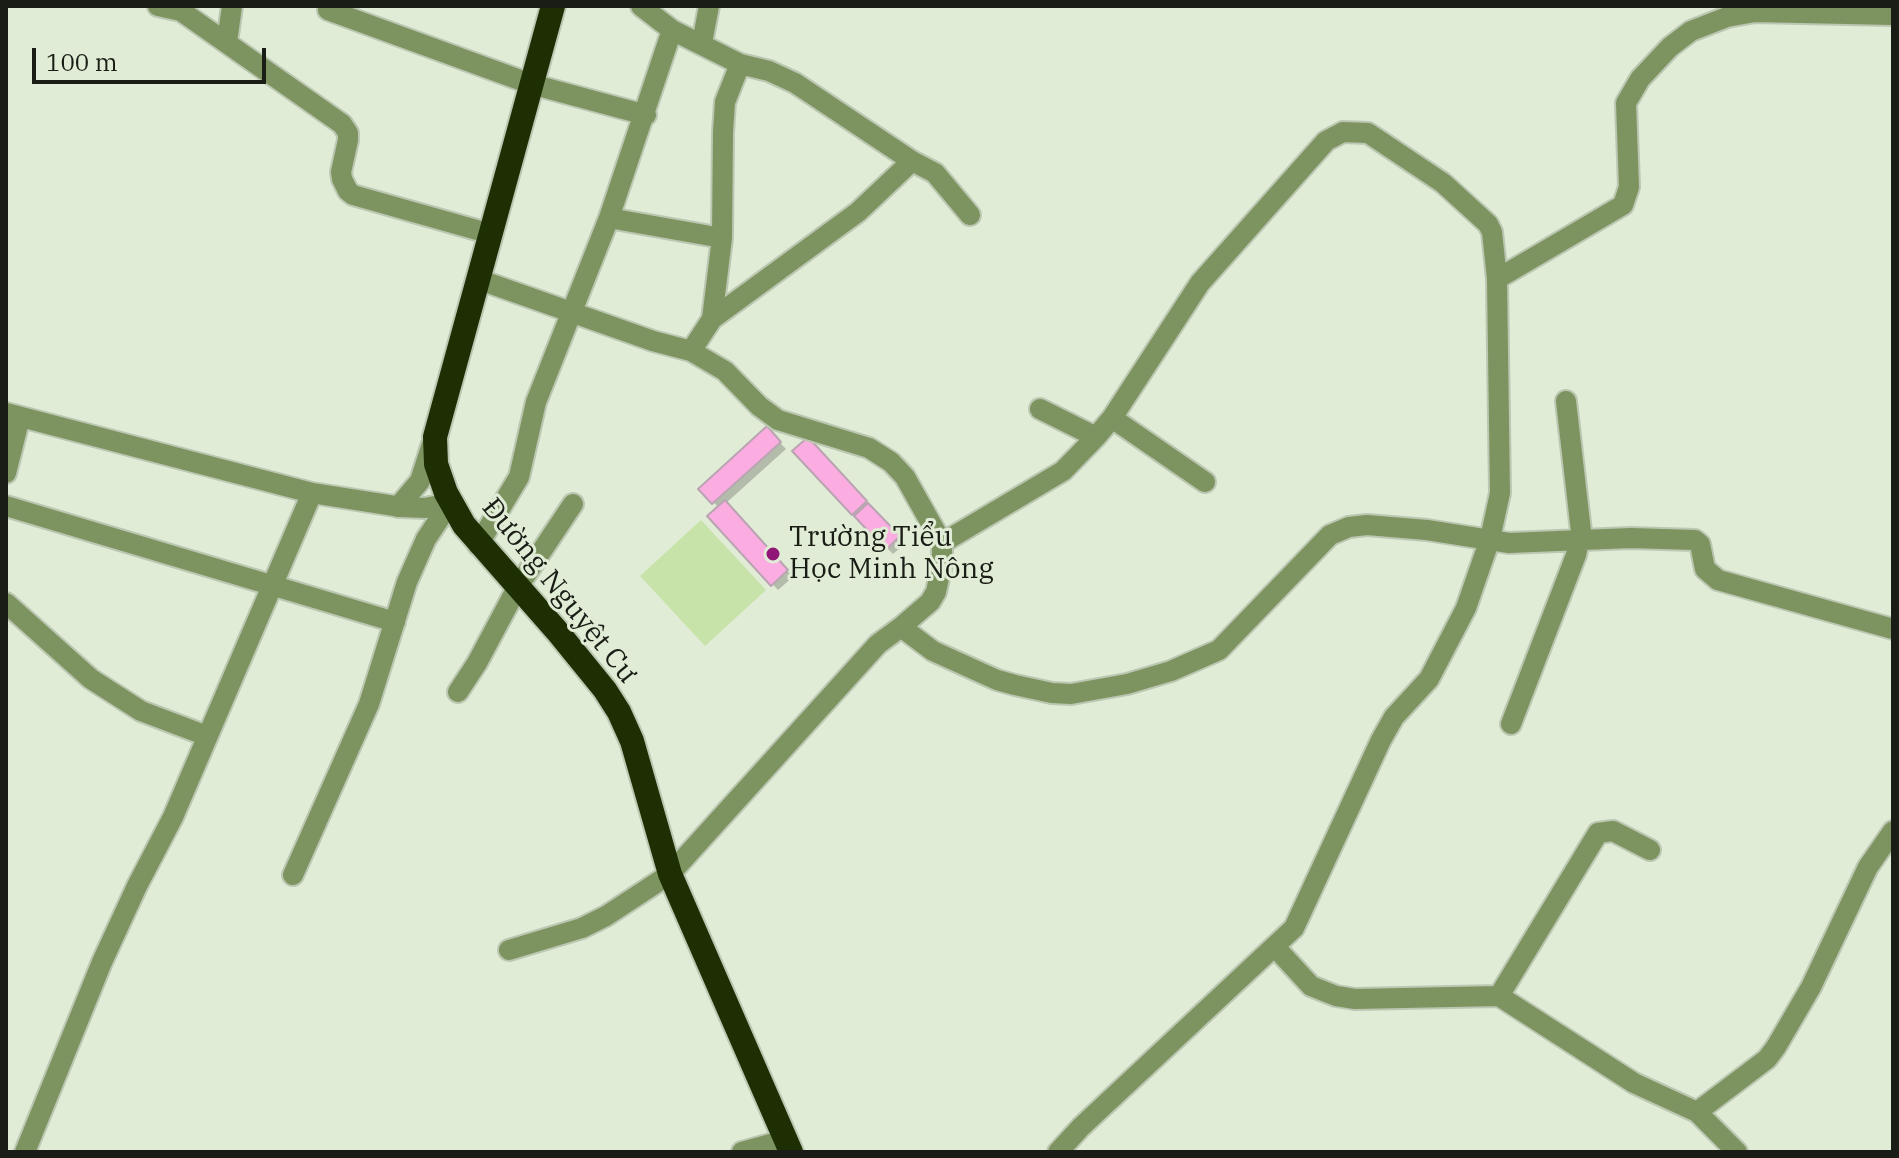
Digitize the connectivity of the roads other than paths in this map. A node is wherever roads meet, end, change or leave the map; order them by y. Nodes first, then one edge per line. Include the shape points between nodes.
1 (158, 6) edge
2 (232, 6) edge
3 (553, 6) edge
4 (641, 6) edge
5 (709, 6) edge
6 (328, 10) dead end
7 (1893, 15) edge
8 (672, 30) junction
9 (227, 42) junction
10 (702, 43) junction
11 (740, 64) junction
12 (531, 84) junction
13 (646, 115) junction
14 (912, 161) junction
15 (970, 215) dead end
16 (609, 218) junction
17 (491, 234) junction
18 (722, 238) junction
19 (1497, 279) junction
20 (480, 280) junction
21 (571, 312) junction
22 (712, 319) junction
23 (691, 351) junction
24 (1566, 401) dead end
25 (1040, 409) dead end
26 (13, 415) edge
27 (1112, 418) junction
28 (435, 437) junction
29 (1096, 437) junction
30 (6, 473) edge
31 (1205, 482) dead end
32 (312, 493) junction
33 (450, 503) junction
34 (573, 504) dead end
35 (6, 506) edge
36 (398, 507) junction
37 (1490, 539) junction
38 (1580, 540) junction
39 (942, 543) junction
40 (478, 545) junction
41 (273, 584) junction
42 (517, 588) junction
43 (6, 603) edge
44 (395, 622) junction
45 (901, 627) junction
46 (1893, 629) edge
47 (458, 692) dead end
48 (1511, 724) dead end
49 (207, 736) junction
50 (1893, 831) edge
51 (1650, 850) dead end
52 (670, 874) junction
53 (293, 875) dead end
54 (1275, 947) junction
55 (509, 950) dead end
56 (1499, 996) junction
57 (1697, 1112) junction
58 (788, 1146) edge
59 (25, 1152) edge
60 (742, 1152) edge
61 (1058, 1152) edge
62 (1737, 1152) edge

1 - 9 street via 181,11
2 - 9 street
3 - 12 highway, Đường Nguyệt Cư
4 - 8 street
5 - 10 street
6 - 12 street
7 - 19 street via 1755,12 1691,31 1640,79 1626,103 1629,187 1623,205
8 - 10 street
8 - 13 street
9 - 17 street via 345,127 342,179 353,195
10 - 11 street
11 - 14 street via 795,83
11 - 18 street via 725,102
12 - 13 street
12 - 17 highway, Đường Nguyệt Cư
13 - 16 street
14 - 15 street via 935,173
14 - 22 street via 858,212
16 - 18 street
16 - 21 street
17 - 20 highway, Đường Nguyệt Cư
18 - 22 street
19 - 27 street via 1492,232 1483,218 1443,183 1368,133 1343,132 1326,141 1200,283
19 - 37 street via 1500,493
20 - 21 street
20 - 28 highway, Đường Nguyệt Cư
21 - 23 street
21 - 40 street via 536,402 519,477
22 - 23 street
23 - 39 street via 725,371 778,420 863,446 891,462
24 - 38 street
25 - 29 street
26 - 30 street
26 - 32 street
27 - 29 street
27 - 31 street
28 - 33 highway, Đường Nguyệt Cư via 436,464
28 - 36 street via 420,481
29 - 39 street via 1063,471
32 - 36 street
32 - 41 street
33 - 36 street
33 - 40 highway, Đường Nguyệt Cư
33 - 44 street via 426,539
34 - 42 street
35 - 41 street
37 - 38 street
37 - 45 street via 1367,525 1338,531 1315,548 1219,650 1171,671 1095,691 1052,693 997,680 933,651
37 - 54 street via 1466,608 1429,679 1394,717 1294,928
38 - 46 street via 1695,540 1705,569 1718,580
38 - 48 street
39 - 45 street via 936,592
40 - 42 highway, Đường Nguyệt Cư
41 - 44 street
41 - 49 street
42 - 47 street
42 - 52 highway, Đường Nguyệt Cư via 619,712
43 - 49 street via 91,679 141,711
44 - 53 street via 369,704
45 - 52 street via 878,644
49 - 59 street via 102,962
50 - 57 street via 1868,867 1776,1047
51 - 56 street via 1613,831 1598,833
52 - 55 street via 582,928
52 - 58 highway, Đường Nguyệt Cư
54 - 56 street via 1311,986 1336,996
54 - 61 street
56 - 57 street via 1634,1083
57 - 62 street
58 - 60 street

